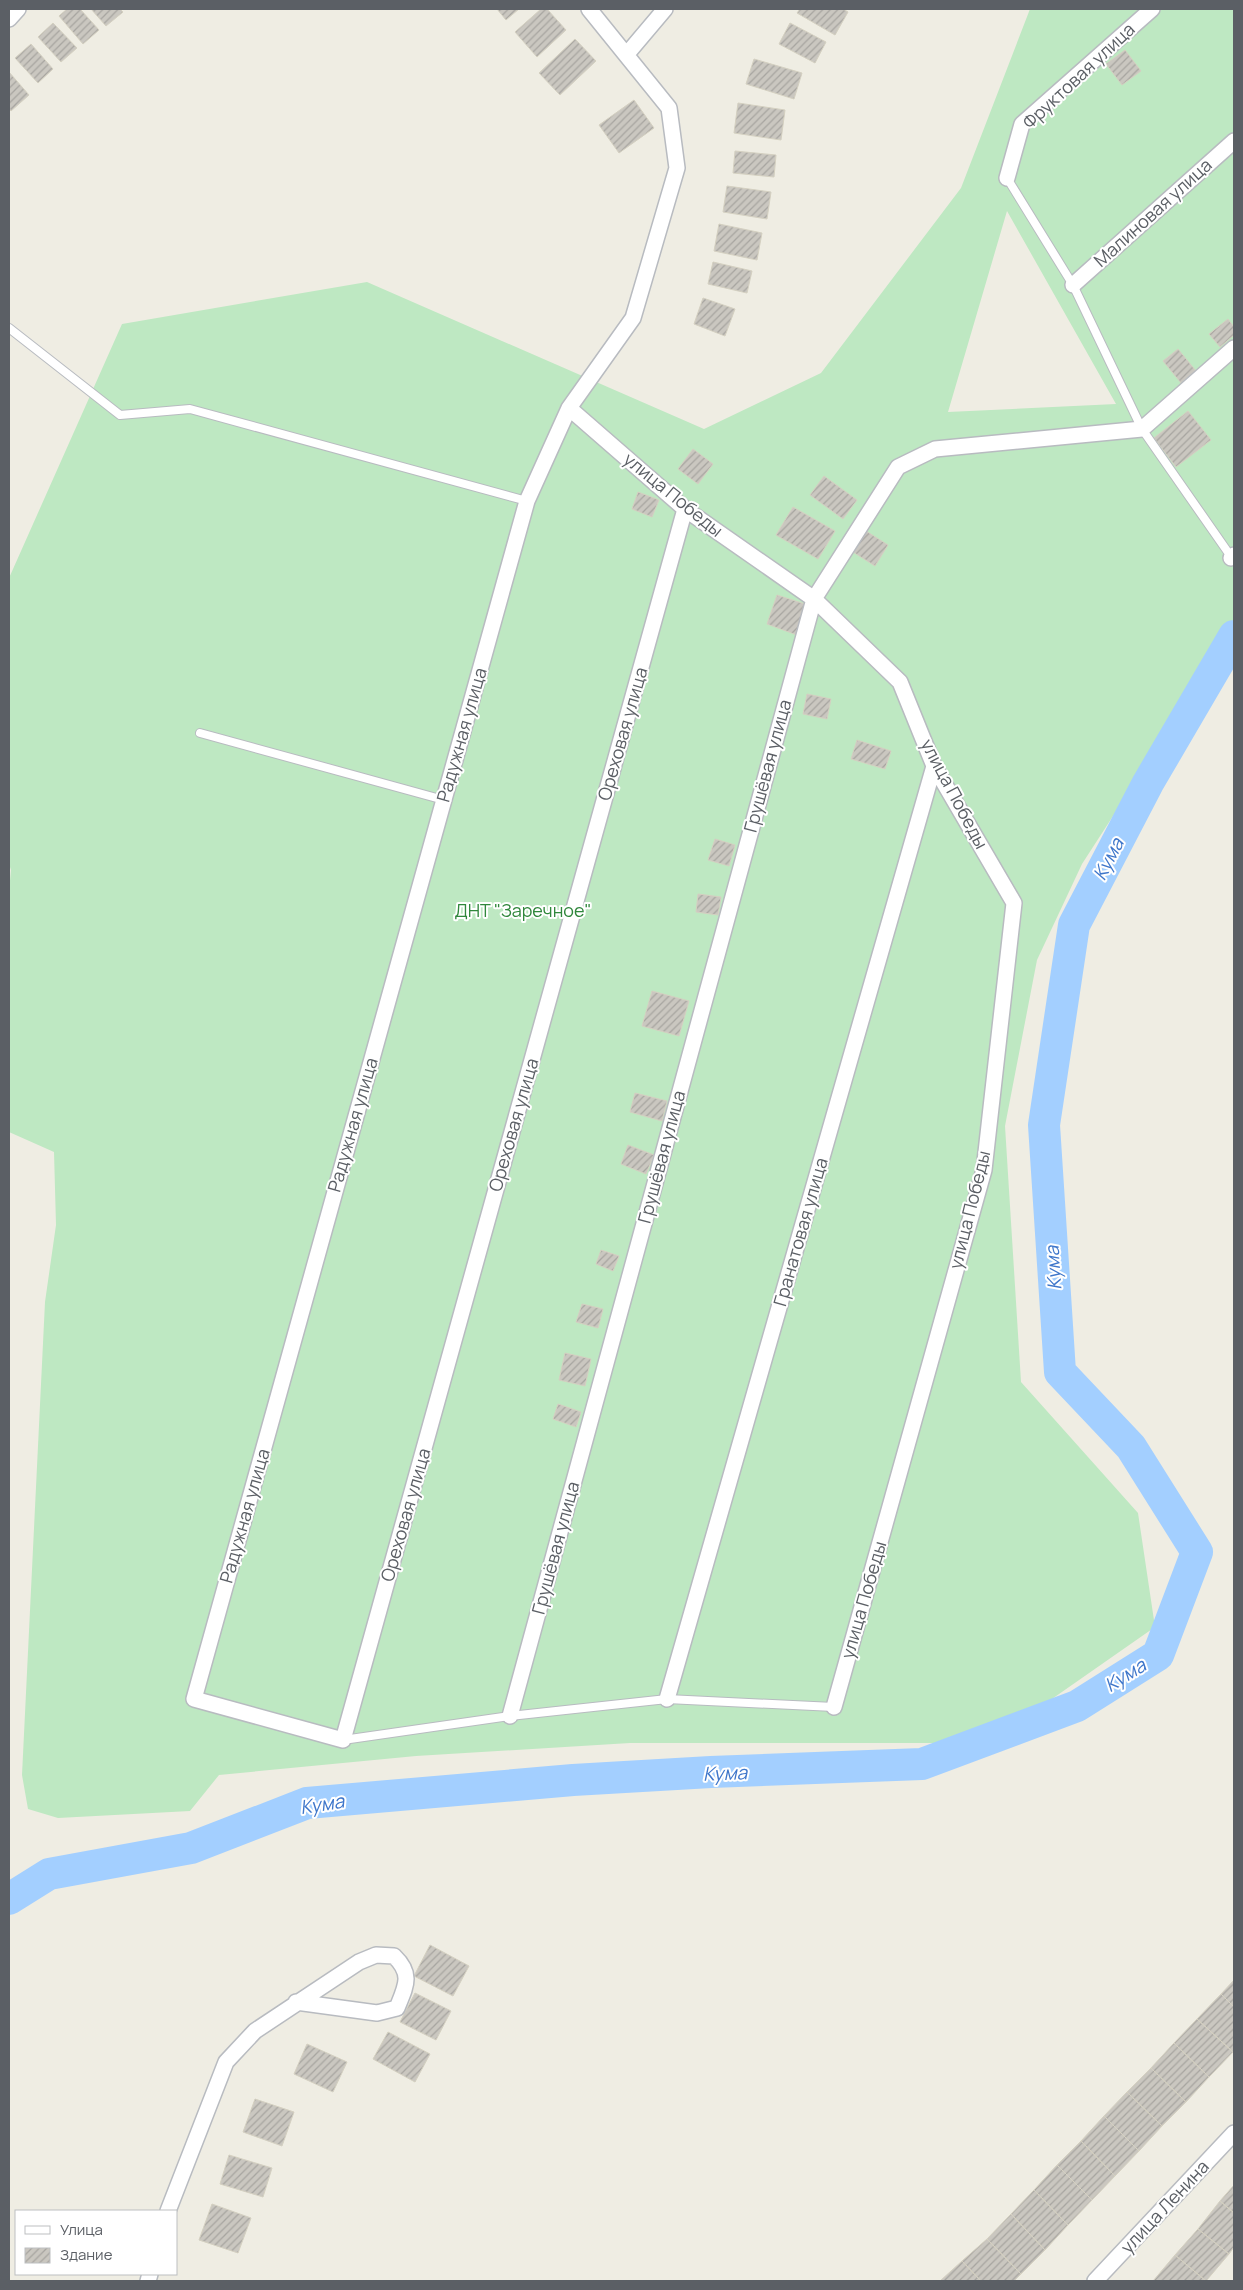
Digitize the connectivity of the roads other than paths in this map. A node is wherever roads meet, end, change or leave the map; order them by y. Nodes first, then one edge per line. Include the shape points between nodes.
1 (18, 9) edge
2 (589, 9) edge
3 (665, 9) edge
4 (1152, 9) edge
5 (9, 19) edge
6 (627, 54) junction
7 (1234, 141) edge
8 (1007, 178) joint
9 (1073, 285) junction
10 (9, 328) edge
11 (1234, 348) edge
12 (569, 408) junction
13 (1142, 429) junction
14 (527, 500) junction
15 (685, 509) junction
16 (1233, 557) edge
17 (814, 599) junction
18 (200, 733) dead end
19 (934, 766) junction
20 (444, 800) junction
21 (667, 1699) junction
22 (834, 1707) joint
23 (510, 1716) junction
24 (343, 1740) junction
25 (296, 2002) junction
26 (1234, 2133) edge
27 (168, 2210) edge
28 (1095, 2281) edge

1 - 5 street
2 - 6 street
3 - 6 street
4 - 8 street, Фруктовая улица via 1022,124
6 - 12 street via 669,108 677,168 633,318
7 - 9 street, Малиновая улица
8 - 9 lane
9 - 13 lane
10 - 14 lane via 120,415 190,409
11 - 13 street
12 - 14 street, Радужная улица
12 - 15 street, улица Победы
13 - 16 lane
13 - 17 street, Грушёвая улица via 935,449 898,467
14 - 20 street, Радужная улица
15 - 17 street, улица Победы
15 - 24 street, Ореховая улица
17 - 19 street, улица Победы via 900,682
17 - 23 street, Грушёвая улица
18 - 20 lane
19 - 21 street, Гранатовая улица
19 - 22 street, улица Победы via 1014,903 984,1170
20 - 24 street, Радужная улица via 194,1699
21 - 22 lane
21 - 23 lane
23 - 24 lane
25 - 25 street via 359,1962 376,1955 394,1956 404,1966 406,1984 397,2008 377,2013
25 - 27 street via 255,2031 226,2062
26 - 28 street, улица Ленина

